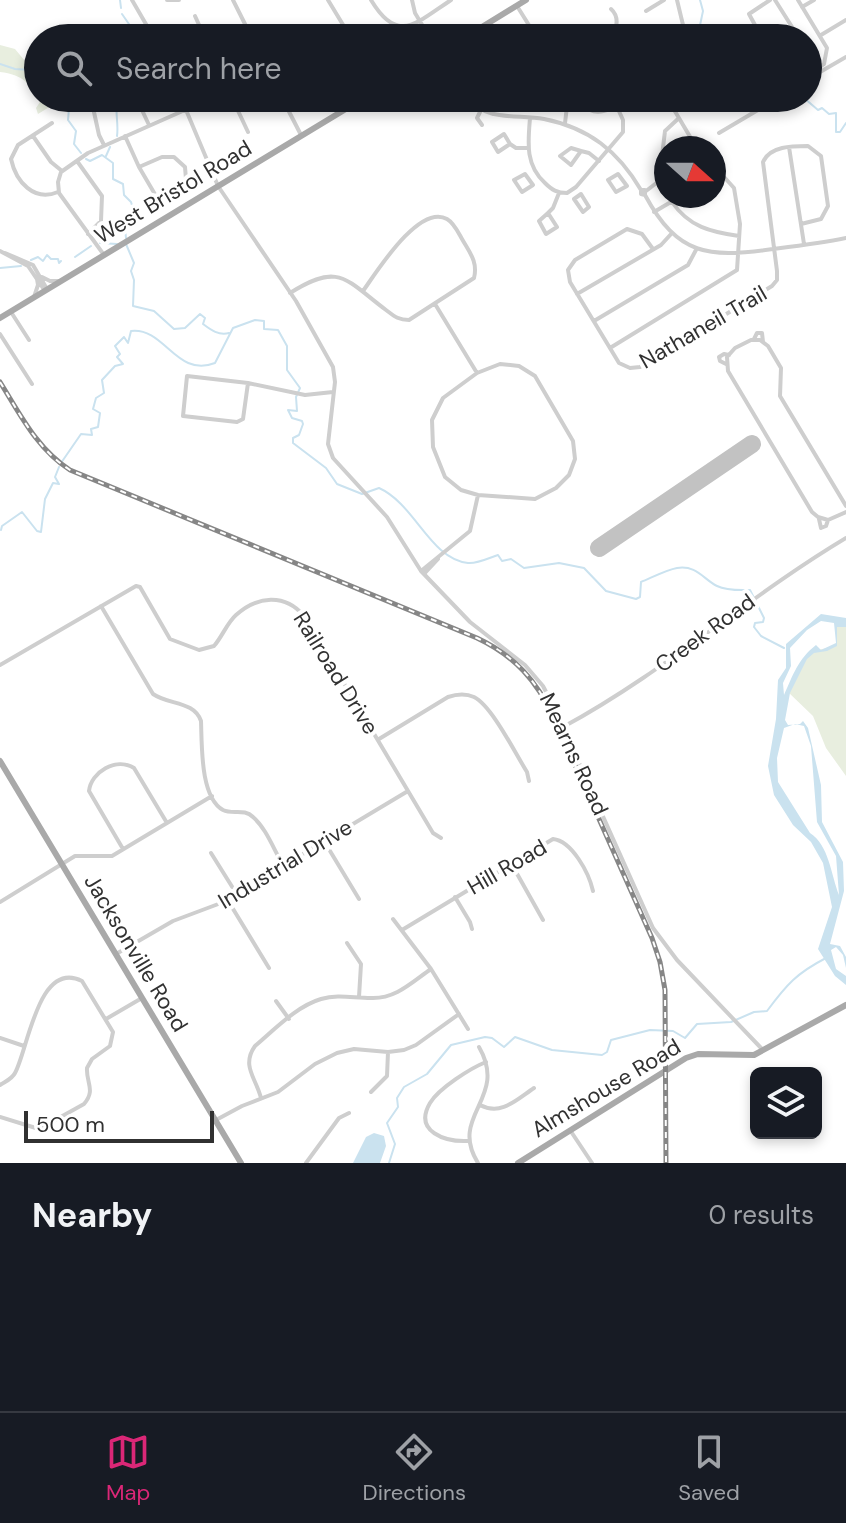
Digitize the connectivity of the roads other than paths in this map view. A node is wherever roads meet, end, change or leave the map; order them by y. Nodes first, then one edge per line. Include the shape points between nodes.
1 (132, 0) edge
2 (167, 0) edge
3 (179, 0) edge
4 (233, 0) edge
5 (328, 0) edge
6 (371, 0) edge
7 (412, 0) edge
8 (451, 0) edge
9 (526, 0) edge
10 (664, 0) edge
11 (677, 0) edge
12 (772, 0) edge
13 (798, 0) edge
14 (814, 0) edge
15 (517, 6) junction
16 (802, 7) junction
17 (611, 9) dead end
18 (646, 11) dead end
19 (195, 16) dead end
20 (419, 20) junction
21 (846, 20) edge
22 (146, 24) edge
23 (199, 24) edge
24 (245, 24) edge
25 (343, 24) edge
26 (394, 24) edge
27 (409, 24) edge
28 (421, 24) edge
29 (487, 24) edge
30 (528, 24) edge
31 (617, 24) edge
32 (683, 24) edge
33 (754, 24) edge
34 (789, 24) edge
35 (813, 24) edge
36 (822, 35) edge
37 (822, 39) edge
38 (846, 57) edge
39 (827, 59) junction
40 (837, 62) junction
41 (822, 64) edge
42 (822, 70) edge
43 (94, 112) edge
44 (144, 112) edge
45 (181, 112) edge
46 (187, 112) edge
47 (239, 112) edge
48 (289, 112) edge
49 (341, 112) edge
50 (480, 112) edge
51 (487, 112) edge
52 (566, 112) edge
53 (619, 112) edge
54 (675, 112) edge
55 (755, 112) edge
56 (493, 114) joint
57 (530, 118) junction
58 (679, 118) junction
59 (52, 123) dead end
60 (565, 124) junction
61 (149, 125) junction
62 (482, 125) dead end
63 (248, 132) dead end
64 (719, 133) dead end
65 (32, 135) junction
66 (125, 136) junction
67 (302, 136) junction
68 (666, 136) edge
69 (690, 136) edge
70 (510, 144) junction
71 (104, 145) junction
72 (789, 147) junction
73 (528, 148) junction
74 (610, 148) junction
75 (581, 151) junction
76 (77, 161) junction
77 (599, 161) junction
78 (139, 167) junction
79 (62, 171) junction
80 (186, 179) dead end
81 (726, 179) edge
82 (541, 180) junction
83 (636, 181) junction
84 (533, 185) junction
85 (218, 186) junction
86 (627, 186) junction
87 (654, 186) edge
88 (576, 187) junction
89 (58, 192) junction
90 (644, 192) junction
91 (559, 193) junction
92 (581, 194) dead end
93 (163, 208) dead end
94 (661, 208) edge
95 (677, 208) edge
96 (654, 212) junction
97 (548, 213) junction
98 (801, 224) junction
99 (672, 233) junction
100 (88, 234) junction
101 (739, 236) junction
102 (846, 238) edge
103 (804, 245) junction
104 (697, 248) junction
105 (653, 249) junction
106 (774, 249) junction
107 (1, 252) edge
108 (739, 254) junction
109 (104, 255) junction
110 (38, 276) junction
111 (62, 280) junction
112 (286, 287) junction
113 (298, 288) junction
114 (46, 290) junction
115 (363, 291) junction
116 (290, 293) junction
117 (577, 294) junction
118 (33, 298) junction
119 (435, 304) junction
120 (11, 312) junction
121 (0, 318) edge
122 (594, 321) junction
123 (0, 334) edge
124 (29, 340) dead end
125 (610, 348) junction
126 (477, 373) junction
127 (248, 383) junction
128 (32, 384) dead end
129 (333, 392) junction
130 (478, 495) junction
131 (846, 509) edge
132 (846, 538) edge
133 (423, 573) junction
134 (101, 606) junction
135 (0, 665) edge
136 (563, 727) junction
137 (378, 739) junction
138 (0, 761) edge
139 (529, 781) dead end
140 (408, 791) junction
141 (212, 796) junction
142 (167, 823) junction
143 (441, 838) dead end
144 (324, 841) junction
145 (123, 849) junction
146 (211, 853) dead end
147 (511, 863) junction
148 (62, 864) junction
149 (283, 865) junction
150 (593, 891) dead end
151 (236, 893) junction
152 (455, 897) junction
153 (227, 899) junction
154 (359, 899) dead end
155 (0, 902) edge
156 (393, 919) dead end
157 (543, 920) dead end
158 (472, 929) dead end
159 (402, 930) junction
160 (347, 943) dead end
161 (116, 954) junction
162 (269, 968) dead end
163 (431, 969) junction
164 (142, 997) junction
165 (359, 997) junction
166 (276, 1001) dead end
167 (843, 1007) edge
168 (459, 1014) junction
169 (106, 1019) junction
170 (289, 1019) junction
171 (468, 1029) dead end
172 (0, 1038) edge
173 (24, 1046) junction
174 (479, 1047) dead end
175 (764, 1051) junction
176 (388, 1052) junction
177 (486, 1062) junction
178 (0, 1085) edge
179 (534, 1088) dead end
180 (371, 1092) dead end
181 (261, 1098) junction
182 (480, 1105) junction
183 (349, 1113) dead end
184 (0, 1117) edge
185 (216, 1120) junction
186 (570, 1130) junction
187 (468, 1141) junction
188 (241, 1163) edge
189 (306, 1163) edge
190 (478, 1163) edge
191 (518, 1163) edge
192 (592, 1163) edge

1 - 22 street
2 - 3 street
4 - 24 street
5 - 25 street
6 - 26 street via 381,17
7 - 20 street
8 - 20 street
9 - 15 main road
10 - 18 street
11 - 32 street
12 - 33 street via 749,14
12 - 34 street
13 - 16 street
14 - 16 street
15 - 29 main road
15 - 30 street
16 - 35 street
17 - 31 street
19 - 23 street
20 - 27 street
20 - 28 street
21 - 36 street
37 - 39 street
38 - 40 street
39 - 40 street
39 - 41 street
40 - 42 street
43 - 71 street
44 - 61 street
45 - 61 street
46 - 85 street, Mearns Road
47 - 63 street
48 - 67 street
49 - 67 main road, West Bristol Road
50 - 62 street
51 - 56 street
52 - 60 street
53 - 74 street via 624,130
54 - 58 street
55 - 64 street
56 - 57 street
57 - 60 street
57 - 73 street
58 - 68 street via 667,128
58 - 69 street
59 - 65 street
60 - 74 street
61 - 66 street
65 - 79 street
65 - 89 street via 14,149 12,165 33,193
66 - 71 street
66 - 78 street
67 - 85 main road, West Bristol Road
70 - 70 street via 498,152 492,142 504,134
70 - 73 street
71 - 76 street
72 - 98 street
72 - 98 street via 818,151 826,187 825,215
72 - 106 street, Nathaneil Trail via 769,153 762,165
73 - 82 street
74 - 77 street
74 - 83 street
75 - 75 street via 571,165 560,156 568,148
75 - 77 street
76 - 79 street
76 - 100 street via 103,199 101,221
77 - 88 street
78 - 80 street via 174,157 185,167
78 - 93 street
79 - 89 street
81 - 101 street via 734,188
82 - 84 street
82 - 91 street
83 - 86 street
83 - 90 street
84 - 84 street via 522,192 514,180 525,174
85 - 109 main road, West Bristol Road
85 - 112 street, Mearns Road
86 - 86 street via 616,192 608,180 618,174
87 - 90 street
88 - 91 street
88 - 92 street
89 - 100 street
90 - 96 street
91 - 97 street
94 - 96 street
95 - 101 street via 700,228
96 - 99 street
97 - 97 street via 557,227 546,234 539,221
98 - 103 street
99 - 104 street
99 - 105 street
100 - 109 street
101 - 108 street
102 - 103 street
103 - 106 street
104 - 108 street
104 - 122 street via 688,265
105 - 117 street
105 - 117 street, Nathaneil Trail via 642,234 627,229 566,270
106 - 108 street
106 - 125 street, Nathaneil Trail via 778,277 771,288 640,367 627,370
107 - 110 street
108 - 125 street via 732,275
109 - 111 main road, West Bristol Road
110 - 111 street
110 - 114 street
110 - 118 street
111 - 114 main road, West Bristol Road
112 - 113 street
112 - 116 street, Mearns Road
113 - 115 street via 327,276 345,279
113 - 116 street
114 - 118 main road, West Bristol Road
115 - 119 street via 403,320
115 - 119 street via 402,238 426,220 444,217 453,224 476,270 474,278
116 - 129 street, Mearns Road via 333,367
117 - 122 street, Nathaneil Trail
118 - 120 main road, West Bristol Road
119 - 126 street
120 - 121 main road, West Bristol Road
120 - 124 street
122 - 125 street, Nathaneil Trail
123 - 128 street
126 - 130 street via 439,402 431,433 447,479
126 - 130 street via 505,363 531,373 571,435 575,452 566,479 542,496 527,500
127 - 127 street via 187,376 183,416 241,421
127 - 129 street via 305,395
129 - 133 street, Mearns Road via 328,449 387,517
130 - 133 street via 465,537
131 - 131 street via 828,520 812,512 726,364 735,348 753,340 763,342 781,368 780,396
132 - 136 street, Creek Road
133 - 136 street, Mearns Road via 470,622 530,670
134 - 135 street
134 - 137 street, Railroad Drive via 140,587 170,639 199,650 214,646 237,614 256,602 274,599 293,605
134 - 141 street via 153,694 198,714 205,781
136 - 175 street, Mearns Road via 653,928
137 - 139 street via 448,697 468,695 487,709
137 - 140 street, Railroad Drive
138 - 148 main road, Jacksonville Road
140 - 143 street, Railroad Drive
140 - 144 street, Industrial Drive
141 - 142 street
141 - 149 street via 226,811 253,816
142 - 145 street
142 - 145 street via 135,769 114,764 93,778 89,791
144 - 149 street, Industrial Drive
144 - 154 street
145 - 148 street via 109,857 78,855
146 - 151 street
147 - 150 street, Hill Road via 547,841 561,841 571,849
147 - 152 street, Hill Road
147 - 157 street
148 - 155 street
148 - 161 main road, Jacksonville Road
149 - 151 street, Industrial Drive
151 - 153 street, Industrial Drive
152 - 158 street
152 - 159 street, Hill Road
153 - 161 street, Industrial Drive via 175,920
153 - 162 street
156 - 159 street
159 - 163 street
160 - 165 street via 361,964
161 - 164 main road, Jacksonville Road
163 - 165 street via 391,995
163 - 168 street
164 - 169 street
164 - 185 main road, Jacksonville Road
165 - 170 street via 324,998
166 - 170 street
167 - 175 main road, Almshouse Road
168 - 171 street
168 - 176 street via 413,1047
169 - 173 street via 84,983 65,978 43,995
169 - 184 street via 113,1040 89,1063 86,1074 92,1089 85,1102 39,1129
170 - 181 street via 249,1055 248,1067
172 - 173 street
173 - 178 street via 15,1074
174 - 177 street
175 - 186 main road, Almshouse Road via 686,1058
176 - 180 street via 387,1076
176 - 181 street via 337,1053
177 - 182 street via 488,1085
177 - 187 street via 442,1091 428,1109 428,1124 437,1136
179 - 182 street via 498,1110
181 - 185 street
182 - 187 street
183 - 189 street via 340,1117
185 - 188 main road, Jacksonville Road
186 - 191 main road, Almshouse Road
186 - 192 street
187 - 190 street

